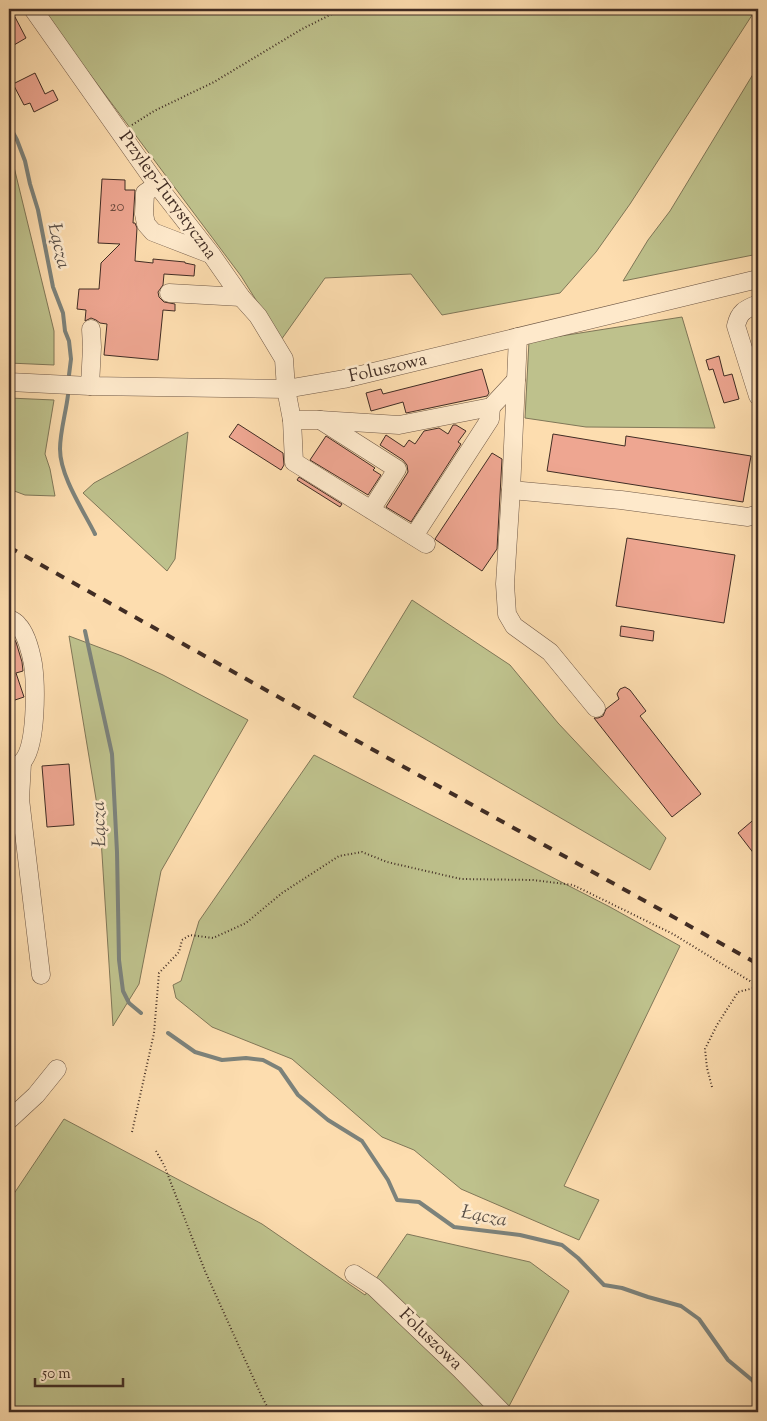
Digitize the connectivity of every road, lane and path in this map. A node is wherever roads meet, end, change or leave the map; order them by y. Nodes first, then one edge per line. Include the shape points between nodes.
1 (33, 9) edge
2 (342, 9) edge
3 (635, 9) edge
4 (662, 9) edge
5 (121, 133) junction
6 (157, 185) junction
7 (211, 254) junction
8 (758, 279) edge
9 (169, 293) dead end
10 (241, 297) junction
11 (758, 304) edge
12 (91, 329) dead end
13 (518, 337) junction
14 (516, 380) junction
15 (9, 382) edge
16 (90, 386) junction
17 (286, 389) junction
18 (758, 396) edge
19 (491, 407) junction
20 (292, 420) junction
21 (320, 420) junction
22 (511, 490) junction
23 (371, 510) junction
24 (758, 514) edge
25 (9, 619) edge
26 (596, 708) dead end
27 (15, 766) edge
28 (15, 803) edge
29 (41, 975) dead end
30 (758, 987) edge
31 (57, 1069) dead end
32 (712, 1087) dead end
33 (9, 1120) edge
34 (132, 1132) dead end
35 (156, 1151) dead end
36 (354, 1274) dead end
37 (270, 1412) edge
38 (502, 1412) edge

1 - 5 street, Przylep-Turystyczna
2 - 5 path via 214,82 154,111
3 - 4 path
5 - 6 street, Przylep-Turystyczna
6 - 7 street, Przylep-Turystyczna
6 - 7 street via 145,193 146,224 153,232
7 - 10 street, Przylep-Turystyczna
8 - 13 street, Foluszowa
9 - 10 street
10 - 17 street, Przylep-Turystyczna via 258,316 284,359
11 - 18 street via 738,316 736,326
12 - 16 street
13 - 14 street
13 - 17 street, Foluszowa via 344,379
14 - 19 street
14 - 22 street
15 - 16 street, Foluszowa
16 - 17 street, Foluszowa
17 - 20 street, Przylep-Turystyczna
19 - 21 street via 399,424
19 - 23 street via 490,419 420,540
20 - 21 street
20 - 23 street, Przylep-Turystyczna via 294,462
21 - 23 street via 397,469
22 - 24 street via 621,500 748,517
22 - 26 street via 505,584 507,614 514,626 550,652
25 - 27 street via 18,624 25,636 33,664 33,735 28,754
27 - 28 street
28 - 29 street
30 - 32 path via 738,992 705,1049
30 - 34 path via 673,934 573,885 533,880 461,880 387,862 362,852 339,856 282,893 246,924 213,938 190,934 182,940 179,952 160,973 154,1033
31 - 33 street via 36,1095
35 - 37 path via 205,1271
36 - 38 street, Foluszowa via 374,1287

